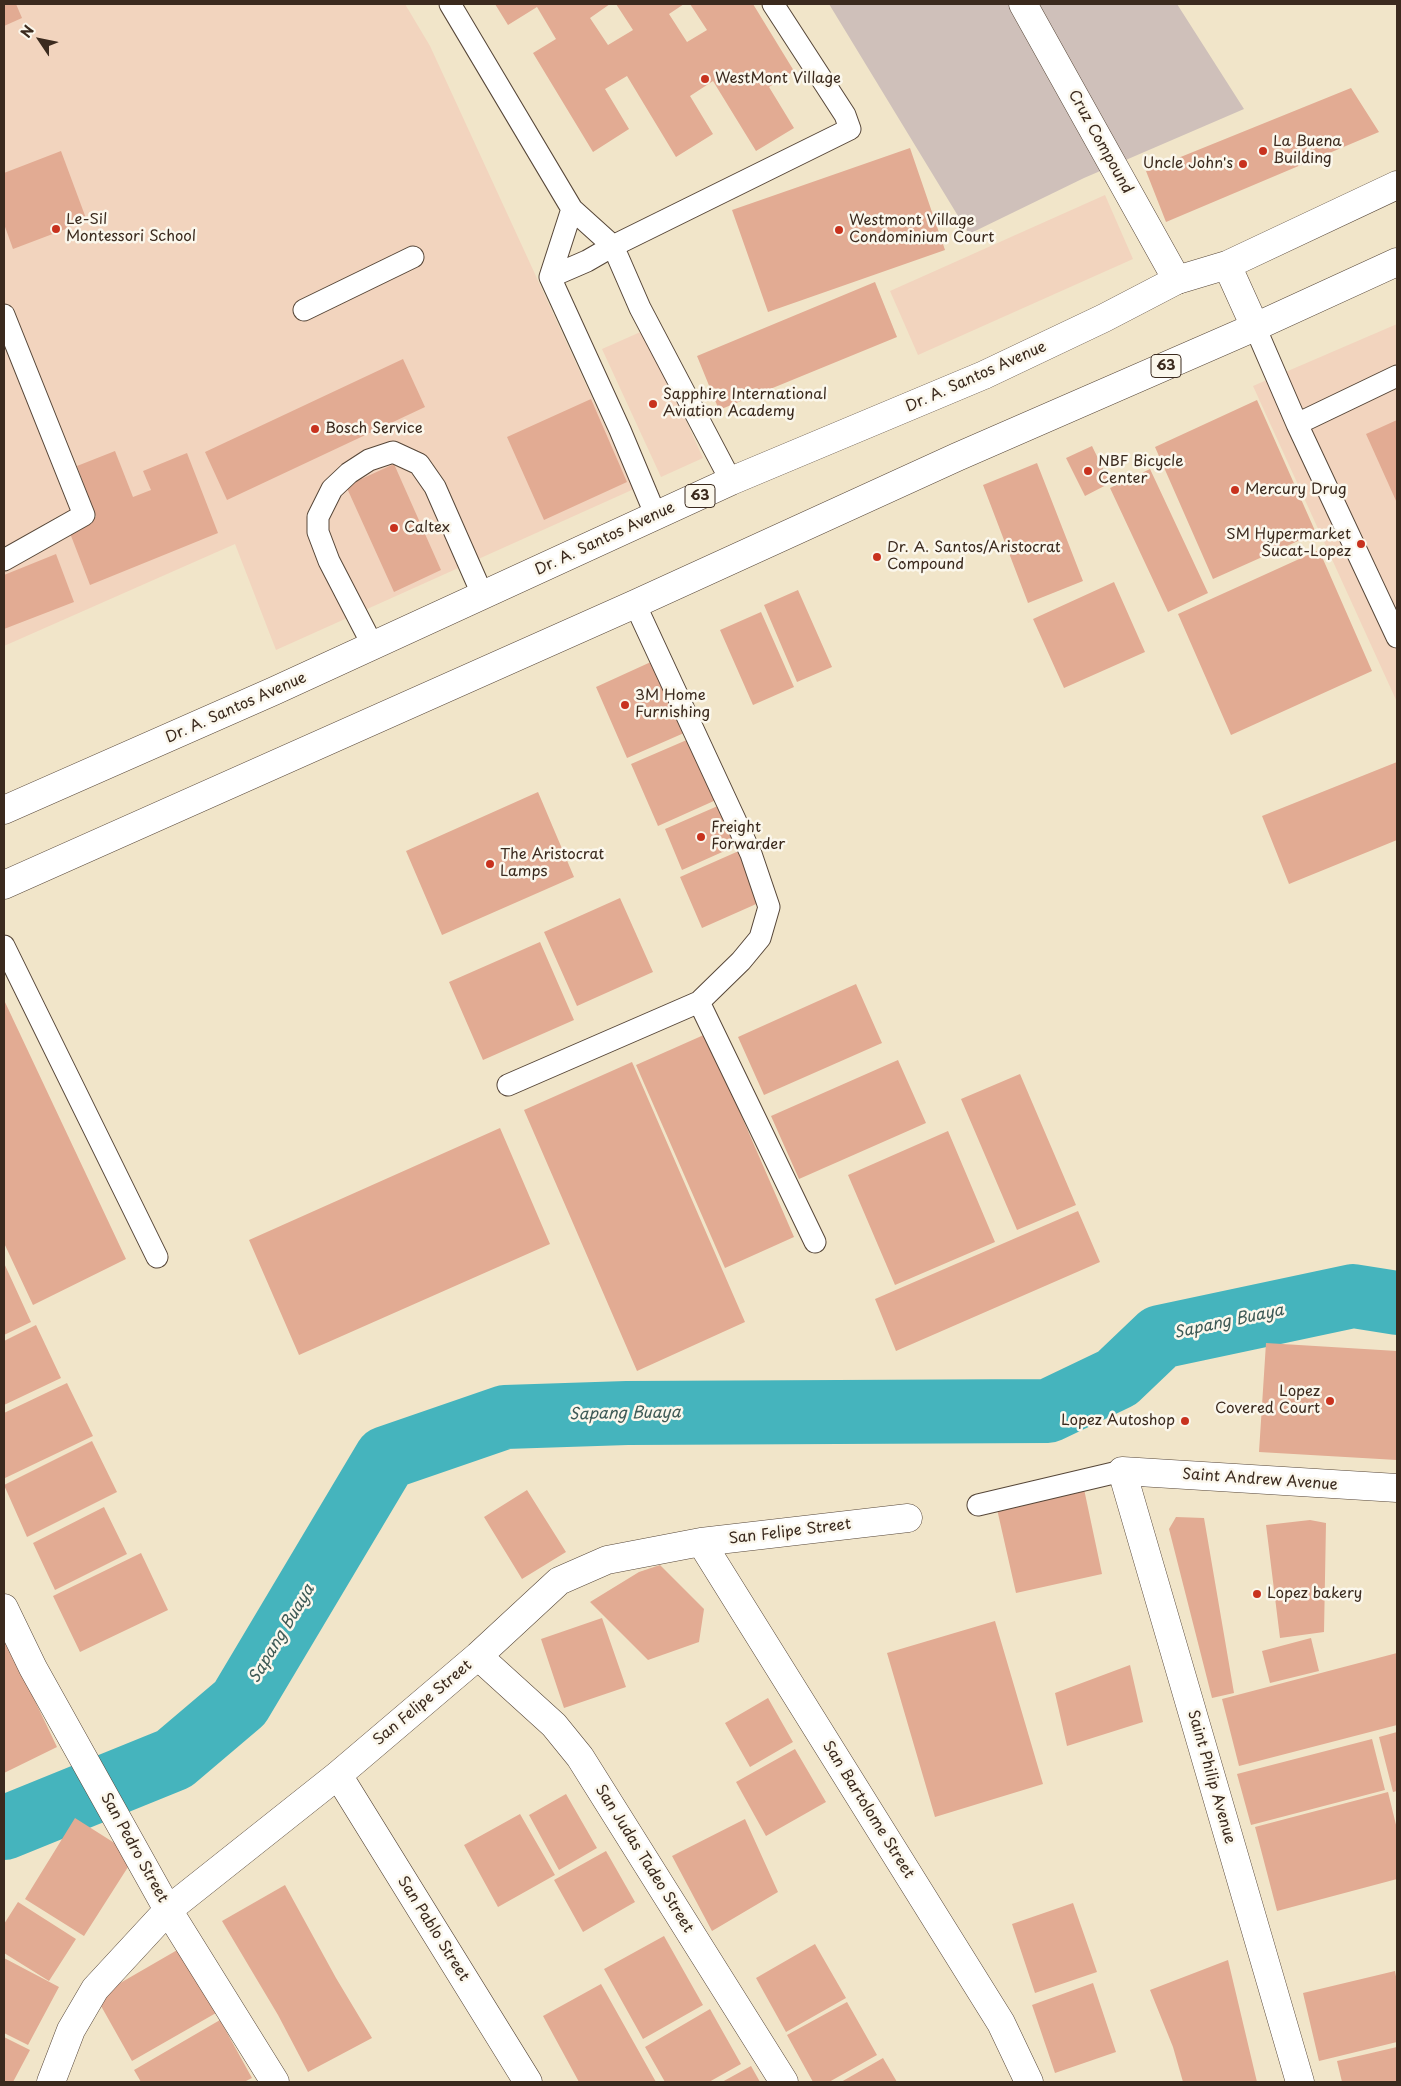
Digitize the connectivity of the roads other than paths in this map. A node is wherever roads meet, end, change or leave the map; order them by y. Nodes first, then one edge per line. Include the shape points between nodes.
1 (450, 4) edge
2 (773, 4) edge
3 (1023, 4) edge
4 (1397, 185) edge
5 (572, 209) junction
6 (613, 246) junction
7 (413, 257) dead end
8 (1397, 262) edge
9 (1227, 265) junction
10 (550, 278) junction
11 (1177, 280) junction
12 (304, 310) dead end
13 (4, 315) edge
14 (1255, 327) junction
15 (1397, 376) edge
16 (1297, 424) junction
17 (731, 481) junction
18 (656, 516) junction
19 (4, 560) edge
20 (482, 596) junction
21 (636, 604) junction
22 (1397, 637) edge
23 (374, 646) junction
24 (4, 810) edge
25 (4, 885) edge
26 (4, 946) edge
27 (698, 1002) junction
28 (508, 1085) dead end
29 (814, 1242) dead end
30 (157, 1257) dead end
31 (1122, 1471) junction
32 (1397, 1488) edge
33 (978, 1505) dead end
34 (908, 1518) dead end
35 (701, 1542) junction
36 (4, 1608) edge
37 (478, 1656) junction
38 (338, 1775) junction
39 (168, 1910) junction
40 (50, 2082) edge
41 (275, 2082) edge
42 (528, 2082) edge
43 (784, 2082) edge
44 (1030, 2082) edge
45 (1300, 2082) edge

1 - 5 lane
2 - 6 lane via 845,115 850,129
3 - 11 street, Cruz Compound
4 - 9 street, Dr. A. Santos Avenue / 63
5 - 6 lane
5 - 10 lane
6 - 10 lane
6 - 17 lane via 640,308
7 - 12 lane
8 - 14 street, 63
9 - 11 street, Dr. A. Santos Avenue / 63
9 - 14 street
10 - 18 lane
11 - 17 street, Dr. A. Santos Avenue / 63 via 984,375
13 - 19 lane via 84,515
14 - 16 lane
14 - 21 street, 63 via 957,456
15 - 16 lane
16 - 22 lane
17 - 18 street, Dr. A. Santos Avenue / 63
18 - 20 street, Dr. A. Santos Avenue / 63
20 - 23 street, Dr. A. Santos Avenue / 63
20 - 23 lane via 435,488 419,464 393,452 370,460 332,489 318,517 318,532 329,561
21 - 25 street, 63
21 - 27 lane via 751,854 769,907 760,938 741,962
23 - 24 street, Dr. A. Santos Avenue / 63
26 - 30 lane
27 - 28 lane
27 - 29 lane
31 - 32 street, Saint Andrew Avenue
31 - 33 lane
31 - 45 street, Saint Philip Avenue
34 - 35 street, San Felipe Street
35 - 37 street, San Felipe Street via 607,1560 559,1581
35 - 44 street, San Bartolome Street via 1001,2023
36 - 39 street, San Pedro Street via 33,1668
37 - 38 street, San Felipe Street
37 - 43 street, San Judas Tadeo Street via 554,1725 580,1757
38 - 39 street, San Felipe Street
38 - 42 street, San Pablo Street
39 - 40 street, San Felipe Street via 96,1990 72,2030
39 - 41 street, San Pedro Street

